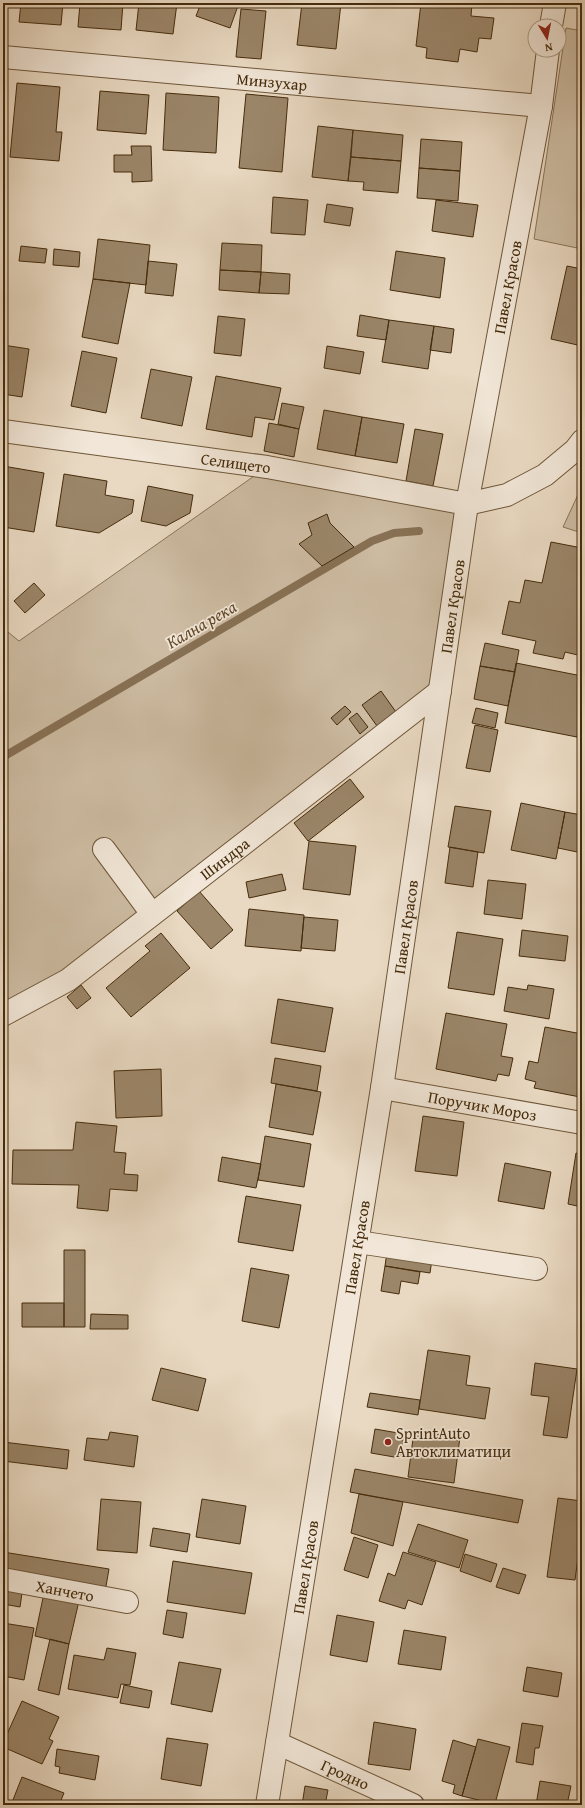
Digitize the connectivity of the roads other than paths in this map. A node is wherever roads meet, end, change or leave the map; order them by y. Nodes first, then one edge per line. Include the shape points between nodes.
1 (555, 3) edge
2 (552, 18) edge
3 (3, 57) edge
4 (547, 58) edge
5 (541, 106) junction
6 (3, 431) edge
7 (582, 441) edge
8 (467, 504) junction
9 (440, 691) junction
10 (104, 849) dead end
11 (152, 914) junction
12 (3, 1015) edge
13 (382, 1088) junction
14 (582, 1123) edge
15 (358, 1242) junction
16 (536, 1269) dead end
17 (3, 1580) edge
18 (127, 1602) dead end
19 (277, 1743) junction
20 (267, 1805) edge
21 (413, 1805) edge

1 - 2 street
3 - 5 street, Минзухар
4 - 5 street, Павел Красов
5 - 8 street, Павел Красов
6 - 8 street, Селището via 267,467
7 - 8 street via 575,450 544,475 507,495
8 - 9 street, Павел Красов
9 - 11 street, Шиндра
9 - 13 street, Павел Красов
10 - 11 street
11 - 12 street, Шиндра via 68,980
13 - 14 street, Поручик Мороз
13 - 15 street, Павел Красов
15 - 16 street
15 - 19 street, Павел Красов
17 - 18 street, Ханчето
19 - 20 street, Павел Красов
19 - 21 street, Гродно

